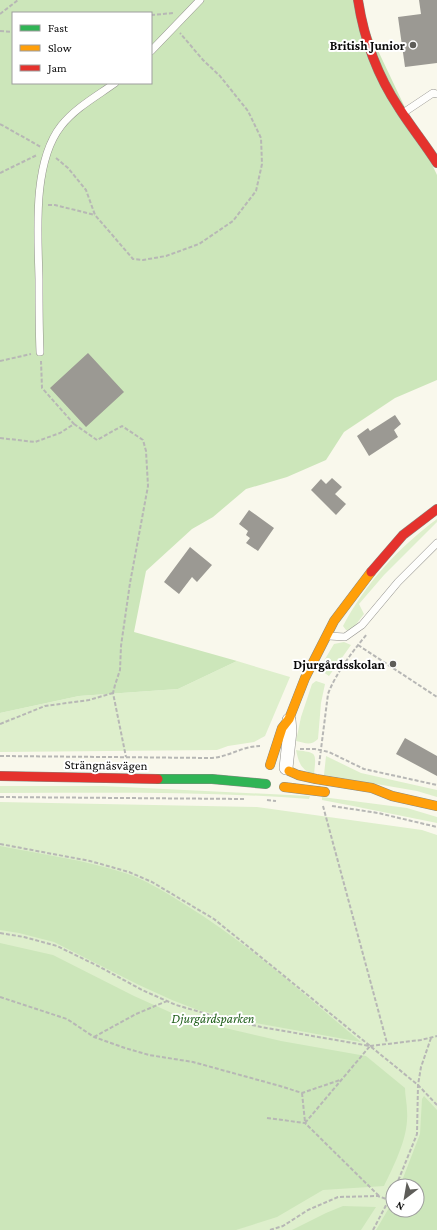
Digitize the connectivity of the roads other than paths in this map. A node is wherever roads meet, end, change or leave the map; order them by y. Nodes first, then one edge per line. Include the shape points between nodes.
1 (200, 0) edge
2 (358, 0) edge
3 (152, 50) edge
4 (114, 84) edge
5 (437, 94) edge
6 (402, 113) junction
7 (437, 164) edge
8 (40, 352) road end
9 (437, 509) edge
10 (437, 543) edge
11 (326, 636) junction
12 (289, 719) junction
13 (288, 769) junction
14 (265, 772) junction
15 (239, 773) dead end
16 (0, 776) edge
17 (212, 779) junction
18 (284, 787) junction
19 (333, 793) dead end
20 (392, 796) junction
21 (370, 798) dead end
22 (437, 806) edge

1 - 3 lane
2 - 6 main road via 370,50 380,75
4 - 8 lane via 70,115 47,150 42,170 37,228
5 - 6 lane via 434,93
6 - 7 main road
9 - 11 main road via 403,535 367,576
10 - 11 lane via 398,582 362,625 345,637
11 - 12 main road via 305,678
12 - 13 street
12 - 14 main road via 282,728
13 - 14 main road via 279,764
13 - 18 main road via 289,780
13 - 20 main road via 316,779 372,788
14 - 17 main road, Strängnäsvägen
14 - 18 main road via 275,789
15 - 17 main road, Strängnäsvägen
16 - 17 main road, Strängnäsvägen
18 - 19 main road
20 - 21 main road
20 - 22 main road

